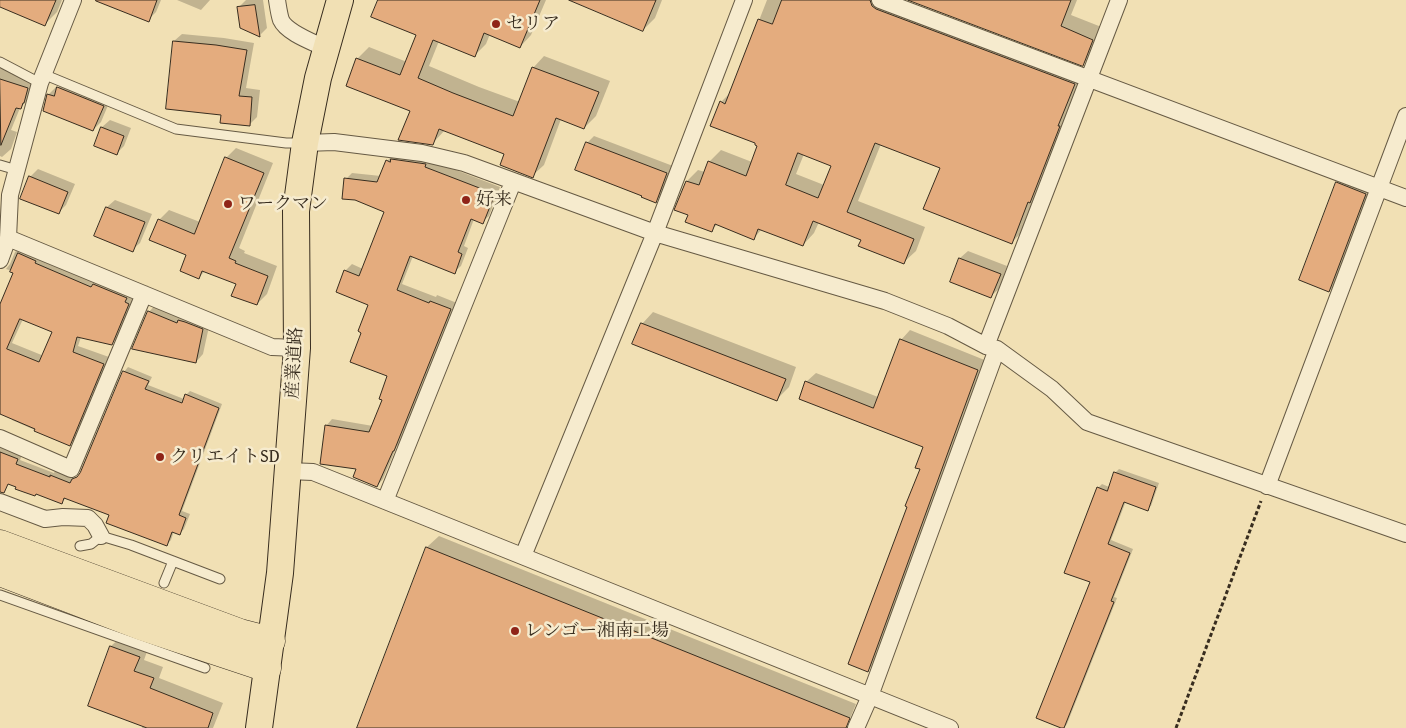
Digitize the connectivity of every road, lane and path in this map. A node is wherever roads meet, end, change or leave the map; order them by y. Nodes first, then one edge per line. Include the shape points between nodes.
1 (73, 0) edge
2 (277, 0) edge
3 (340, 0) edge
4 (744, 0) edge
5 (880, 0) edge
6 (1119, 0) edge
7 (325, 48) junction
8 (0, 62) edge
9 (42, 78) junction
10 (1089, 78) junction
11 (1406, 116) edge
12 (305, 143) junction
13 (0, 165) edge
14 (16, 170) junction
15 (513, 182) junction
16 (1379, 188) junction
17 (1406, 198) edge
18 (655, 233) junction
19 (8, 238) junction
20 (0, 260) edge
21 (144, 294) junction
22 (991, 347) junction
23 (297, 348) junction
24 (0, 438) edge
25 (288, 471) junction
26 (1267, 486) junction
27 (385, 501) junction
28 (0, 502) edge
29 (1406, 534) edge
30 (101, 536) junction
31 (0, 544) edge
32 (80, 546) dead end
33 (523, 556) junction
34 (172, 561) junction
35 (0, 572) edge
36 (220, 579) dead end
37 (164, 583) dead end
38 (0, 595) edge
39 (271, 641) junction
40 (206, 668) dead end
41 (267, 668) junction
42 (870, 696) junction
43 (259, 728) edge
44 (856, 728) edge
45 (950, 728) edge
46 (1176, 728) edge

1 - 9 street
2 - 7 street via 282,21 289,28
3 - 7 main road, 産業道路
4 - 18 street
5 - 10 street
6 - 10 street
7 - 12 main road, 産業道路
8 - 9 lane
9 - 12 lane via 176,130
9 - 14 street
10 - 16 street
10 - 22 street
11 - 16 street
12 - 15 street via 334,142 422,153 464,163
12 - 23 main road, 産業道路 via 296,211
13 - 14 lane
14 - 19 street via 10,195
15 - 18 street
15 - 27 street
16 - 17 street
16 - 26 street
18 - 22 street via 885,301
18 - 33 street
19 - 20 street
19 - 21 street
21 - 23 street via 272,347
21 - 24 street via 70,469
22 - 26 street via 1052,389 1087,422
22 - 42 street
23 - 25 main road, 産業道路
25 - 27 street via 313,472
25 - 39 main road, 産業道路
26 - 29 street
26 - 46 path
27 - 33 street
28 - 30 street via 45,519 88,518
30 - 32 lane via 91,544
30 - 34 lane
31 - 39 highway via 240,633
33 - 42 street
34 - 36 lane
34 - 37 lane
35 - 41 highway via 141,626
38 - 40 lane
39 - 41 main road, 産業道路
41 - 43 main road, 産業道路
42 - 44 street
42 - 45 street

